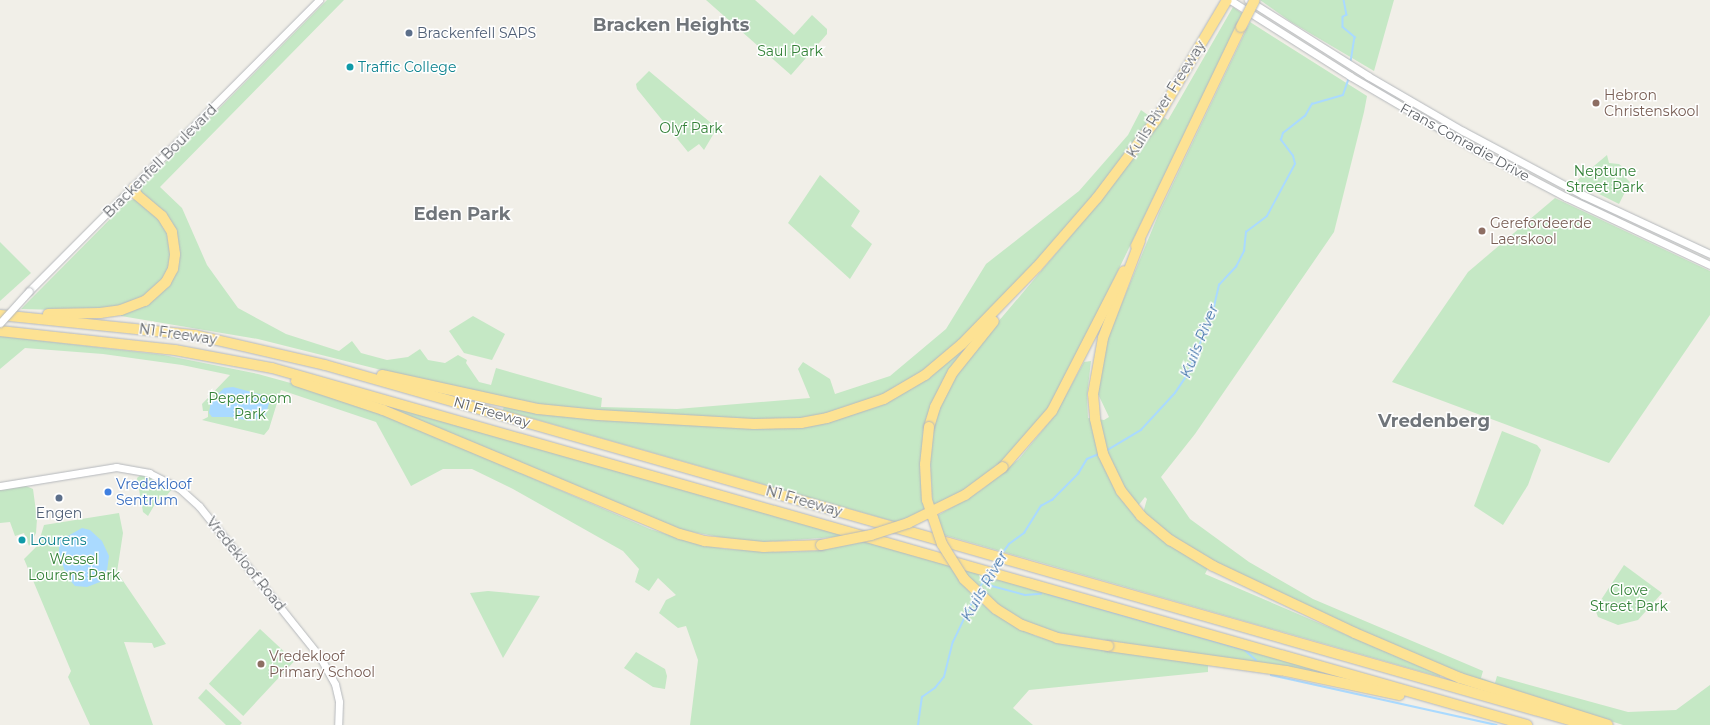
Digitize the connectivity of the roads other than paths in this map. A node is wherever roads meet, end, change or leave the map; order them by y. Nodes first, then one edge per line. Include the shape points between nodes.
1 (319, 0) edge
2 (1227, 0) edge
3 (1230, 0) edge
4 (1248, 0) edge
5 (1255, 0) edge
6 (134, 188) junction
7 (1140, 241) junction
8 (1710, 254) edge
9 (1710, 266) edge
10 (1037, 267) junction
11 (0, 315) edge
12 (17, 317) junction
13 (0, 323) edge
14 (0, 331) edge
15 (229, 358) junction
16 (325, 366) junction
17 (0, 486) edge
18 (1492, 715) junction
19 (338, 725) edge
20 (1527, 725) edge
21 (1587, 725) edge
22 (1608, 725) edge

1 - 6 street, Brackenfell Boulevard
2 - 10 highway, Kuils River Freeway via 1143,139 1110,183
3 - 9 street, Frans Conradie Drive via 1359,81 1525,175
4 - 8 street, Frans Conradie Drive via 1343,61 1531,169
5 - 7 highway, Kuils River Freeway, bridge
6 - 12 highway via 137,195 162,216 174,240 176,254 173,268 162,288 145,301 110,312 29,313
6 - 13 street, Brackenfell Boulevard, bridge
7 - 15 highway, bridge via 1052,411 1003,467 965,495 908,523 871,535 821,545 764,547 705,541 680,534 383,410 246,366
7 - 22 highway via 1103,338 1093,394 1095,420 1103,454 1128,501 1156,529 1179,546 1263,590 1460,678
10 - 16 highway via 987,320 925,375 884,399 855,410 801,423 730,423 544,409 495,401 346,366
10 - 18 highway, bridge via 953,372 934,407 929,427 925,464 927,500 942,544 964,579 996,609 1022,625 1057,638 1286,671
11 - 12 highway, N1 Freeway
12 - 16 highway, N1 Freeway via 195,335
14 - 15 highway, N1 Freeway via 122,343
15 - 18 highway, N1 Freeway via 318,380
16 - 21 highway, N1 Freeway via 1013,559
17 - 19 street, Vredekloof Road via 116,467 150,473 179,488 199,506 320,657 335,684 339,702
18 - 20 highway

